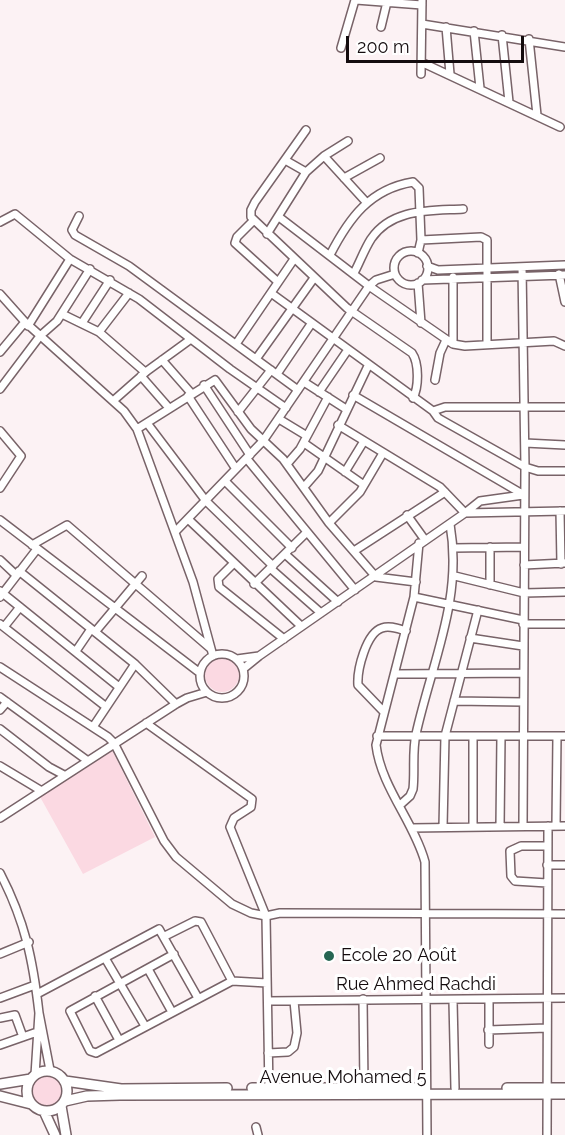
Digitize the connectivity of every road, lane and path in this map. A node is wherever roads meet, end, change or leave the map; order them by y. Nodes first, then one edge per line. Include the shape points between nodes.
1 (356, 0) edge
2 (387, 2) junction
3 (422, 3) edge
4 (422, 24) junction
5 (381, 27) dead end
6 (446, 27) junction
7 (474, 31) junction
8 (501, 35) junction
9 (529, 39) junction
10 (565, 46) edge
11 (341, 48) dead end
12 (421, 62) junction
13 (421, 74) dead end
14 (450, 74) junction
15 (480, 88) junction
16 (509, 102) junction
17 (537, 116) junction
18 (560, 127) dead end
19 (306, 130) dead end
20 (348, 141) dead end
21 (324, 156) junction
22 (380, 158) dead end
23 (285, 160) junction
24 (306, 172) junction
25 (344, 177) junction
26 (366, 202) junction
27 (463, 209) dead end
28 (420, 212) junction
29 (80, 216) dead end
30 (279, 217) junction
31 (254, 220) junction
32 (0, 222) edge
33 (267, 234) junction
34 (422, 240) junction
35 (418, 253) junction
36 (330, 255) junction
37 (70, 259) junction
38 (294, 259) junction
39 (562, 265) edge
40 (427, 266) junction
41 (522, 267) junction
42 (487, 268) junction
43 (90, 269) junction
44 (453, 270) junction
45 (354, 273) junction
46 (395, 274) junction
47 (562, 275) edge
48 (522, 277) junction
49 (314, 278) junction
50 (487, 278) junction
51 (453, 279) junction
52 (110, 280) junction
53 (420, 281) junction
54 (278, 282) junction
55 (369, 286) junction
56 (129, 292) junction
57 (271, 293) junction
58 (2, 300) edge
59 (565, 302) edge
60 (291, 309) junction
61 (351, 312) junction
62 (62, 314) junction
63 (82, 323) junction
64 (421, 323) junction
65 (26, 324) junction
66 (310, 324) junction
67 (99, 332) junction
68 (40, 336) junction
69 (191, 339) junction
70 (332, 340) junction
71 (449, 342) junction
72 (524, 342) junction
73 (236, 344) junction
74 (487, 344) junction
75 (565, 346) edge
76 (347, 351) junction
77 (0, 352) edge
78 (256, 359) junction
79 (162, 360) junction
80 (368, 366) junction
81 (274, 372) junction
82 (143, 374) junction
83 (435, 380) dead end
84 (304, 382) junction
85 (204, 385) junction
86 (256, 388) junction
87 (0, 389) edge
88 (298, 390) junction
89 (319, 392) junction
90 (190, 395) junction
91 (353, 395) junction
92 (328, 397) junction
93 (413, 398) junction
94 (113, 401) junction
95 (525, 407) junction
96 (565, 407) edge
97 (169, 408) junction
98 (286, 408) junction
99 (346, 409) junction
100 (433, 411) junction
101 (238, 412) junction
102 (279, 419) junction
103 (147, 423) junction
104 (338, 425) junction
105 (137, 429) junction
106 (1, 434) edge
107 (305, 440) junction
108 (263, 441) junction
109 (364, 441) junction
110 (525, 443) junction
111 (565, 445) edge
112 (383, 453) junction
113 (324, 456) junction
114 (248, 457) junction
115 (287, 464) junction
116 (525, 467) junction
117 (236, 469) junction
118 (565, 471) edge
119 (345, 472) junction
120 (225, 481) junction
121 (364, 485) junction
122 (304, 487) junction
123 (0, 488) edge
124 (445, 492) junction
125 (524, 495) junction
126 (206, 501) junction
127 (524, 510) junction
128 (563, 511) edge
129 (465, 513) junction
130 (407, 515) junction
131 (188, 519) junction
132 (0, 520) edge
133 (329, 523) junction
134 (450, 524) junction
135 (175, 532) junction
136 (308, 532) junction
137 (422, 542) junction
138 (35, 547) junction
139 (490, 547) junction
140 (524, 547) junction
141 (291, 548) junction
142 (454, 548) junction
143 (354, 551) junction
144 (285, 554) junction
145 (0, 560) edge
146 (234, 563) junction
147 (563, 563) edge
148 (524, 565) junction
149 (272, 567) junction
150 (18, 573) junction
151 (142, 576) dead end
152 (455, 576) junction
153 (376, 577) junction
154 (416, 582) junction
155 (254, 584) junction
156 (134, 585) junction
157 (490, 585) junction
158 (355, 590) junction
159 (565, 592) edge
160 (524, 593) junction
161 (1, 594) edge
162 (414, 597) junction
163 (338, 602) junction
164 (451, 604) junction
165 (20, 607) junction
166 (116, 607) junction
167 (478, 610) junction
168 (321, 613) junction
169 (524, 622) junction
170 (565, 624) edge
171 (2, 625) edge
172 (301, 626) junction
173 (93, 631) junction
174 (406, 631) junction
175 (470, 638) junction
176 (284, 639) junction
177 (523, 646) junction
178 (75, 651) junction
179 (211, 652) junction
180 (259, 656) junction
181 (237, 659) junction
182 (135, 664) junction
183 (0, 667) edge
184 (243, 669) junction
185 (432, 673) junction
186 (523, 673) junction
187 (396, 674) junction
188 (460, 674) junction
189 (200, 676) junction
190 (119, 687) junction
191 (207, 692) junction
192 (187, 698) junction
193 (3, 700) edge
194 (454, 701) junction
195 (523, 702) junction
196 (176, 704) junction
197 (105, 706) junction
198 (0, 710) edge
199 (384, 712) junction
200 (146, 723) junction
201 (93, 727) junction
202 (0, 729) edge
203 (377, 736) junction
204 (415, 736) junction
205 (445, 736) junction
206 (473, 736) junction
207 (501, 736) junction
208 (523, 736) junction
209 (557, 736) junction
210 (565, 736) edge
211 (114, 743) junction
212 (88, 760) junction
213 (0, 766) edge
214 (64, 775) junction
215 (40, 790) junction
216 (400, 805) junction
217 (0, 818) edge
218 (523, 826) junction
219 (552, 826) junction
220 (565, 826) edge
221 (443, 827) junction
222 (473, 827) junction
223 (500, 827) junction
224 (411, 828) junction
225 (548, 846) junction
226 (547, 865) junction
227 (565, 865) edge
228 (0, 873) edge
229 (547, 883) junction
230 (9, 891) junction
231 (0, 895) edge
232 (425, 914) junction
233 (546, 914) junction
234 (565, 914) edge
235 (266, 916) junction
236 (165, 936) junction
237 (29, 942) junction
238 (0, 954) edge
239 (174, 954) junction
240 (105, 957) junction
241 (148, 969) junction
242 (232, 981) junction
243 (121, 983) junction
244 (267, 983) junction
245 (35, 985) junction
246 (37, 994) junction
247 (95, 996) junction
248 (0, 998) edge
249 (198, 998) junction
250 (547, 998) junction
251 (363, 999) junction
252 (424, 999) junction
253 (565, 999) edge
254 (294, 1000) junction
255 (489, 1000) junction
256 (268, 1001) junction
257 (453, 1001) junction
258 (172, 1012) junction
259 (0, 1018) edge
260 (145, 1026) junction
261 (547, 1028) junction
262 (488, 1030) junction
263 (40, 1031) junction
264 (23, 1037) junction
265 (118, 1040) junction
266 (489, 1044) dead end
267 (0, 1045) edge
268 (268, 1053) junction
269 (50, 1070) junction
270 (33, 1077) junction
271 (65, 1081) junction
272 (0, 1084) edge
273 (364, 1087) junction
274 (455, 1088) junction
275 (565, 1088) edge
276 (269, 1091) junction
277 (426, 1091) junction
278 (547, 1091) junction
279 (121, 1092) junction
280 (565, 1094) edge
281 (0, 1096) edge
282 (31, 1104) junction
283 (63, 1104) junction
284 (44, 1111) junction
285 (56, 1135) edge
286 (66, 1135) edge
287 (427, 1135) edge
288 (547, 1135) edge

1 - 2 street
1 - 11 street
2 - 3 street
2 - 5 street
3 - 4 street
4 - 6 street
4 - 12 street
6 - 7 street
6 - 14 street
7 - 8 street
7 - 15 street
8 - 9 street
8 - 16 street
9 - 10 street
9 - 17 street
12 - 13 street
12 - 14 street
14 - 15 street
15 - 16 street
16 - 17 street
17 - 18 street
19 - 23 street
20 - 21 street
21 - 24 street
21 - 25 street
22 - 25 street
23 - 24 street
23 - 31 street via 253,206 250,213
24 - 30 street
25 - 26 street
26 - 28 street via 384,191 413,182 419,186
26 - 36 street via 348,221
27 - 28 street
28 - 34 street
28 - 45 street via 399,216 380,228
29 - 73 street via 72,230 75,235 129,266
30 - 33 street
30 - 36 street
31 - 33 street
31 - 54 street via 235,243
32 - 37 street via 15,214
33 - 38 street
34 - 35 street
34 - 42 street via 483,237 487,242
35 - 40 street
35 - 46 street via 408,251 399,255 394,264
36 - 45 street
37 - 43 street
37 - 65 street
38 - 49 street
38 - 54 street
39 - 41 street
39 - 47 street
40 - 44 street
40 - 53 street
41 - 42 street
41 - 48 street
42 - 44 street
42 - 50 street
43 - 52 street
43 - 62 street
44 - 51 street
45 - 55 street
46 - 53 street via 405,283
46 - 55 street
47 - 48 street
47 - 59 street
48 - 50 street
48 - 72 street
49 - 60 street
49 - 61 street
50 - 51 street
50 - 74 street
51 - 53 street
51 - 71 street
52 - 56 street
52 - 63 street
53 - 64 street
54 - 57 street
55 - 61 street
55 - 64 street
56 - 67 street
56 - 69 street
57 - 60 street
57 - 73 street
58 - 65 street
60 - 66 street
60 - 78 street
61 - 70 street
61 - 93 street via 414,356
62 - 63 street
62 - 68 street
63 - 67 street
64 - 71 street
65 - 68 street
65 - 77 street
66 - 70 street
66 - 81 street
67 - 82 street
68 - 87 street
68 - 94 street
69 - 79 street
69 - 86 street
70 - 76 street
70 - 84 street
71 - 74 street
71 - 83 street via 440,352
72 - 74 street
72 - 75 street via 554,341
72 - 95 street
73 - 78 street
76 - 80 street
76 - 89 street
78 - 81 street
79 - 82 street
79 - 90 street
80 - 91 street
80 - 93 street
81 - 86 street
81 - 88 street
82 - 94 street
82 - 97 street
84 - 88 street
84 - 89 street
85 - 90 street
85 - 101 street via 215,380
85 - 114 street
86 - 98 street
86 - 101 street
88 - 98 street
89 - 92 street
90 - 97 street
90 - 117 street
91 - 99 street
91 - 125 street
92 - 99 street
92 - 107 street
93 - 100 street
94 - 105 street
95 - 96 street
95 - 100 street via 445,407
95 - 110 street
97 - 103 street
98 - 102 street
99 - 104 street
100 - 116 street via 438,418
101 - 108 street
102 - 107 street
102 - 108 street
103 - 105 street
103 - 126 street
104 - 109 street
104 - 113 street
105 - 135 street
106 - 123 street via 21,456
107 - 113 street
107 - 115 street
108 - 114 street
108 - 115 street
109 - 112 street
109 - 119 street
110 - 111 street
110 - 116 street
112 - 121 street
112 - 124 street
113 - 119 street
113 - 122 street via 318,471
114 - 117 street
114 - 136 street
115 - 122 street
116 - 118 street
116 - 125 street
117 - 120 street
119 - 121 street
120 - 126 street
120 - 141 street
121 - 133 street
122 - 133 street
124 - 129 street
124 - 130 street
125 - 127 street
125 - 129 street via 480,501
126 - 131 street
126 - 149 street
127 - 128 street
127 - 129 street
127 - 140 street
128 - 147 street
129 - 134 street
130 - 137 street
130 - 143 street
131 - 135 street
131 - 146 street
132 - 138 street
133 - 143 street
134 - 137 street
134 - 142 street
135 - 179 street
136 - 141 street
136 - 158 street
137 - 153 street
137 - 154 street
138 - 150 street
138 - 156 street via 67,525
138 - 166 street
139 - 140 street
139 - 142 street
139 - 157 street
140 - 148 street
141 - 144 street
142 - 152 street
143 - 153 street
144 - 149 street
144 - 163 street
145 - 150 street
146 - 155 street
146 - 176 street via 218,579 219,587
147 - 148 street
148 - 160 street
149 - 155 street
149 - 168 street
150 - 161 street
150 - 173 street
151 - 156 street
152 - 157 street
152 - 164 street
153 - 154 street
153 - 158 street
154 - 162 street
155 - 172 street
156 - 166 street
156 - 179 street
157 - 160 street
158 - 163 street
159 - 160 street
160 - 169 street
161 - 165 street
162 - 164 street
162 - 174 street
163 - 168 street
164 - 167 street
164 - 185 street
165 - 171 street
165 - 178 street
166 - 173 street
166 - 189 street
167 - 169 street
167 - 175 street
168 - 172 street
169 - 170 street
169 - 177 street
171 - 197 street
172 - 176 street
173 - 178 street
173 - 182 street
174 - 187 street
174 - 199 street via 388,627 377,630 370,637 359,671 358,685
175 - 177 street
175 - 188 street
176 - 180 street
177 - 186 street
178 - 190 street
179 - 181 street
179 - 189 street
180 - 181 street
180 - 184 street
181 - 184 street
182 - 190 street
182 - 196 street
183 - 201 street
184 - 191 street via 243,682 235,694 220,698
185 - 187 street
185 - 188 street
185 - 204 street
186 - 188 street
186 - 195 street
187 - 199 street
188 - 194 street
189 - 191 street
189 - 192 street
190 - 197 street
191 - 192 street
192 - 196 street
193 - 198 street
193 - 212 street
194 - 195 street
194 - 205 street
195 - 208 street
196 - 200 street
197 - 201 street
199 - 203 street
200 - 211 street
200 - 235 street via 252,799 251,807 234,818 230,827
201 - 211 street
202 - 214 street
203 - 204 street
203 - 216 street via 377,755
204 - 205 street
204 - 216 street via 413,789
205 - 206 street
205 - 221 street
206 - 207 street
206 - 222 street
207 - 208 street
207 - 223 street
208 - 209 street
208 - 218 street
209 - 210 street
209 - 219 street
211 - 212 street
211 - 235 street via 176,857 232,904
212 - 214 street
213 - 215 street
214 - 215 street
215 - 217 street
216 - 224 street
218 - 219 street
218 - 223 street
219 - 220 street
219 - 225 street
221 - 222 street
221 - 224 street
222 - 223 street
224 - 232 street via 425,862
225 - 226 street
225 - 229 street via 517,847 509,856 515,881
226 - 227 street
226 - 229 street
228 - 230 street
229 - 233 street
230 - 231 street
230 - 237 street
232 - 233 street
232 - 235 street
232 - 252 street
233 - 234 street
233 - 250 street
235 - 244 street
236 - 239 street
236 - 240 street via 156,930
236 - 242 street via 195,921 201,922
237 - 238 street
237 - 245 street
239 - 241 street
239 - 249 street
240 - 243 street
240 - 246 street
241 - 243 street
241 - 258 street
242 - 244 street
242 - 249 street
243 - 247 street
243 - 260 street
244 - 256 street
245 - 246 street
245 - 248 street
246 - 263 street
247 - 265 street
247 - 265 street via 73,1008 70,1014 90,1051 96,1053
249 - 258 street
250 - 253 street, Rue Ahmed Rachdi
250 - 255 street, Rue Ahmed Rachdi
250 - 261 street
251 - 252 street, Rue Ahmed Rachdi
251 - 254 street, Rue Ahmed Rachdi
251 - 273 street
252 - 257 street, Rue Ahmed Rachdi
252 - 277 street
254 - 256 street, Rue Ahmed Rachdi
254 - 268 street via 294,1047 288,1052
255 - 257 street, Rue Ahmed Rachdi
255 - 262 street
256 - 268 street
257 - 274 street
258 - 260 street
259 - 264 street via 15,1015
260 - 265 street
261 - 262 street
261 - 278 street
262 - 266 street
263 - 264 street
263 - 269 street
263 - 270 street
264 - 267 street
268 - 276 street
269 - 270 main road
269 - 271 main road
270 - 272 main road
270 - 282 main road via 27,1089
271 - 279 main road
271 - 283 main road via 68,1091
273 - 276 main road, Avenue Mohamed 5
273 - 277 main road, Avenue Mohamed 5
274 - 277 main road, Avenue Mohamed 5
274 - 278 main road, Avenue Mohamed 5
275 - 278 main road, Avenue Mohamed 5
276 - 277 main road, Avenue Mohamed 5
276 - 279 main road, Avenue Mohamed 5
277 - 278 main road, Avenue Mohamed 5
277 - 287 street
278 - 280 main road, Avenue Mohamed 5
278 - 288 street
279 - 283 main road
281 - 282 main road
282 - 284 main road
283 - 284 main road
283 - 286 main road
284 - 285 main road

